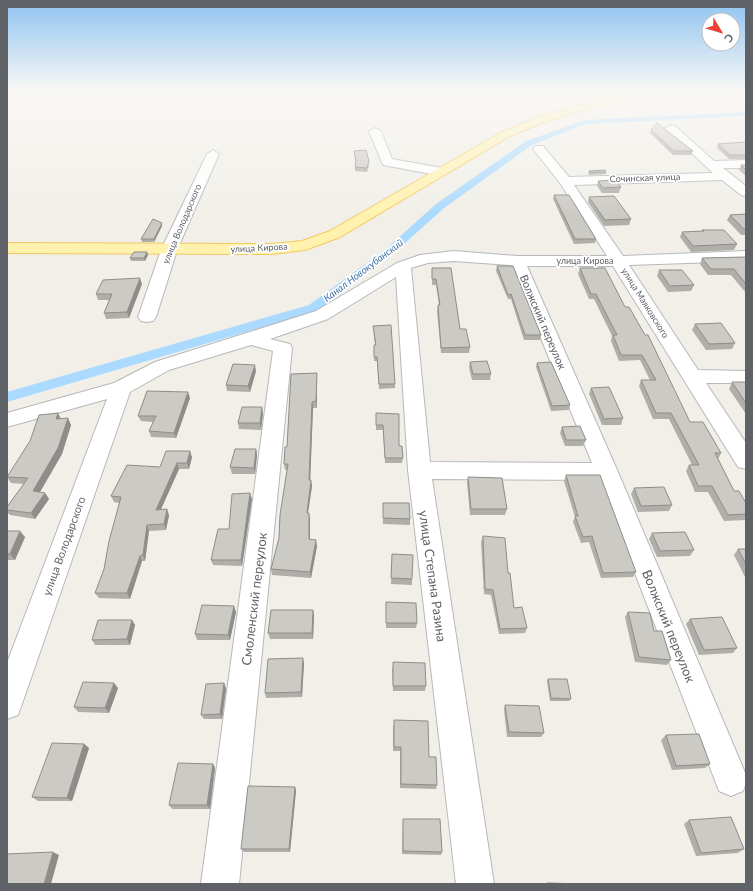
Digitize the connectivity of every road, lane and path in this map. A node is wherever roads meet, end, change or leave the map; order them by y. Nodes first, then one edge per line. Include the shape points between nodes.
1 (376, 133) edge
2 (509, 133) edge
3 (676, 133) edge
4 (539, 149) dead end
5 (213, 154) dead end
6 (746, 164) edge
7 (711, 165) junction
8 (442, 172) junction
9 (726, 176) junction
10 (564, 181) junction
11 (746, 192) edge
12 (7, 248) edge
13 (169, 250) junction
14 (746, 256) edge
15 (517, 261) junction
16 (618, 261) junction
17 (403, 266) junction
18 (147, 318) dead end
19 (250, 339) junction
20 (691, 376) junction
21 (746, 377) edge
22 (121, 388) junction
23 (7, 420) edge
24 (746, 460) edge
25 (419, 470) junction
26 (607, 472) junction
27 (7, 704) edge
28 (731, 779) dead end
29 (220, 884) edge
30 (475, 884) edge

1 - 8 street via 387,162
2 - 8 main road, улица Кирова
3 - 7 street
4 - 10 street, улица Маяковского
5 - 13 street, улица Володарского
6 - 7 street
7 - 9 street
8 - 13 main road, улица Кирова via 335,234 305,245 272,249
9 - 10 street, Сочинская улица
9 - 11 street
10 - 16 street, улица Маяковского
12 - 13 main road, улица Кирова
13 - 18 street, улица Володарского
14 - 16 street, улица Кирова
15 - 16 street, улица Кирова
15 - 17 street, улица Кирова via 454,256 426,258
15 - 26 street, Волжский переулок
16 - 20 street, улица Маяковского
17 - 19 street, улица Кирова via 322,315
17 - 25 street, улица Степана Разина
19 - 22 street, улица Кирова via 162,366
19 - 29 street, Смоленский переулок via 283,348
20 - 21 street
20 - 24 street, улица Маяковского
22 - 23 street, улица Кирова
22 - 27 street, улица Володарского
25 - 26 street
25 - 30 street, улица Степана Разина
26 - 28 street, Волжский переулок

